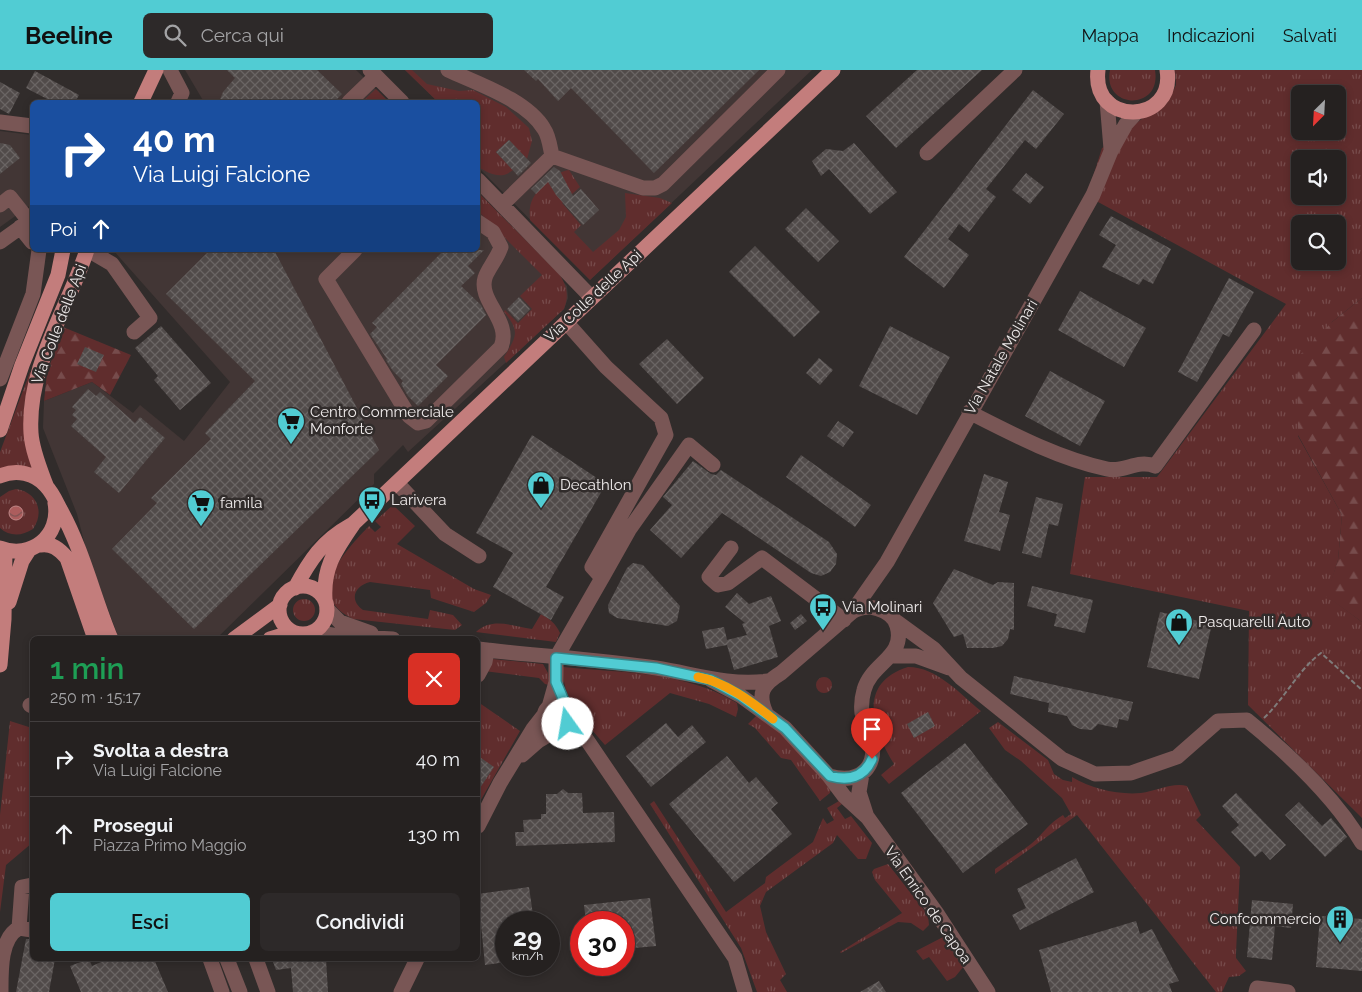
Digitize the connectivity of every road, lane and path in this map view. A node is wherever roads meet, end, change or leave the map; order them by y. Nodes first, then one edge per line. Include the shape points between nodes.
1 (156, 70) edge
2 (170, 70) edge
3 (448, 70) edge
4 (778, 70) edge
5 (833, 70) edge
6 (1015, 70) edge
7 (1167, 70) edge
8 (373, 73) edge
9 (1096, 73) edge
10 (142, 100) edge
11 (179, 100) edge
12 (351, 100) edge
13 (400, 100) edge
14 (1107, 101) junction
15 (1136, 113) junction
16 (0, 122) edge
17 (30, 126) edge
18 (1111, 151) junction
19 (927, 153) dead end
20 (552, 156) junction
21 (480, 182) edge
22 (0, 205) edge
23 (502, 205) junction
24 (27, 222) edge
25 (480, 223) edge
26 (0, 241) edge
27 (39, 252) edge
28 (64, 252) edge
29 (86, 252) edge
30 (91, 252) edge
31 (353, 252) edge
32 (592, 298) junction
33 (566, 322) junction
34 (1254, 330) dead end
35 (134, 332) dead end
36 (15, 338) junction
37 (22, 366) junction
38 (0, 379) edge
39 (969, 412) junction
40 (0, 430) edge
41 (713, 465) dead end
42 (0, 476) edge
43 (397, 483) junction
44 (46, 485) junction
45 (54, 499) junction
46 (354, 523) junction
47 (34, 547) junction
48 (731, 548) dead end
49 (2, 549) edge
50 (479, 556) dead end
51 (887, 562) junction
52 (602, 578) junction
53 (295, 588) junction
54 (326, 604) junction
55 (280, 605) junction
56 (883, 610) junction
57 (2, 616) edge
58 (848, 616) junction
59 (896, 622) junction
60 (294, 632) junction
61 (312, 632) junction
62 (95, 636) edge
63 (110, 636) edge
64 (238, 636) edge
65 (280, 636) edge
66 (339, 636) edge
67 (381, 636) edge
68 (482, 649) edge
69 (891, 656) junction
70 (556, 658) junction
71 (0, 665) edge
72 (950, 668) junction
73 (480, 671) edge
74 (711, 680) junction
75 (768, 681) junction
76 (556, 682) junction
77 (1362, 690) edge
78 (547, 711) junction
79 (568, 711) junction
80 (766, 713) junction
81 (1255, 727) junction
82 (559, 730) junction
83 (587, 741) junction
84 (516, 760) junction
85 (862, 774) junction
86 (830, 776) junction
87 (868, 818) junction
88 (480, 822) edge
89 (1362, 843) edge
90 (30, 885) edge
91 (26, 929) edge
92 (211, 961) edge
93 (228, 961) edge
94 (257, 961) edge
95 (416, 961) edge
96 (1257, 990) edge
97 (1, 992) edge
98 (221, 992) edge
99 (240, 992) edge
100 (268, 992) edge
101 (401, 992) edge
102 (745, 992) edge
103 (988, 992) edge
104 (1288, 992) edge

1 - 10 main road
2 - 11 street via 182,93
3 - 20 street via 491,89 532,114 545,131
4 - 20 street via 663,184 654,188 643,188
5 - 32 main road, Via Colle delle Api
6 - 19 street
7 - 15 main road via 1167,88 1162,97 1150,108
8 - 12 street
8 - 13 street
9 - 14 main road
14 - 15 main road via 1115,108
14 - 18 street, Via Natale Molinari
15 - 18 street, Via Natale Molinari via 1123,128
16 - 17 street
18 - 39 street, Via Natale Molinari via 1093,194
20 - 23 street
21 - 23 street
22 - 24 street via 10,197
23 - 32 street
24 - 26 street
25 - 31 street via 493,232 501,248 484,278 485,291 504,331 502,348 426,421 418,423 409,416 326,279
27 - 36 street via 33,294
28 - 37 main road, Via Colle delle Api via 58,275
29 - 44 main road, Via Colle delle Api via 35,383 31,435
30 - 35 street via 112,264 150,318
32 - 33 main road, Via Colle delle Api
33 - 43 main road, Via Colle delle Api
33 - 52 street via 606,367 661,418 666,435 592,567
34 - 39 street via 1156,466 1145,462 1110,470 1045,450
36 - 37 street via 20,342
36 - 38 street
37 - 40 main road, Via Colle delle Api
39 - 51 street, Via Natale Molinari
41 - 52 street via 689,445 629,530
42 - 44 main road via 22,473
43 - 46 main road, Via Colle delle Api
43 - 50 street via 445,534
44 - 45 main road, Via Colle delle Api
45 - 47 main road via 56,512 49,536
45 - 63 main road, Via Colle delle Api via 72,532
46 - 53 main road, Via Colle delle Api via 333,535 310,560
46 - 54 main road, Via Colle delle Api via 332,557 324,581
47 - 49 main road via 17,552
47 - 57 main road via 22,561
47 - 62 main road via 47,544 58,548 67,558
48 - 58 street via 709,578 718,586 762,558
49 - 57 main road
51 - 56 street, Via Natale Molinari via 879,591
51 - 58 street, Via Natale Molinari
52 - 70 street
53 - 54 main road via 312,588
53 - 55 main road via 288,592
54 - 61 main road via 323,623
54 - 67 street via 340,622
55 - 60 main road via 282,621
55 - 64 main road
56 - 58 street via 869,607
56 - 59 street
57 - 71 main road
58 - 75 street, Via Natale Molinari
59 - 69 street via 900,640
59 - 72 street via 934,649
60 - 61 main road
60 - 65 main road
61 - 66 street
68 - 70 street
68 - 73 street via 485,662
69 - 72 street via 916,656
69 - 85 street via 872,674 863,692 862,714 873,748 870,764
70 - 74 street via 656,668
70 - 76 street
72 - 81 street via 1062,759 1094,774 1131,773 1176,756 1218,721 1247,720
74 - 75 street via 745,684
74 - 80 street, Via Enrico de Capoa
75 - 80 street via 762,695
76 - 78 street
76 - 79 street
77 - 81 path via 1321,653 1310,661 1282,701
78 - 79 street via 558,704
78 - 82 street via 546,724
78 - 84 street
79 - 82 street via 568,724
79 - 83 street
80 - 86 street, Via Enrico de Capoa
81 - 89 street via 1288,754 1350,823
82 - 83 street
82 - 84 street via 538,741
83 - 102 street via 735,958
84 - 88 street
85 - 86 street via 840,779
85 - 87 street, Via Enrico de Capoa via 859,792
86 - 87 street, Via Enrico de Capoa via 844,796
87 - 103 street, Via Enrico de Capoa via 938,915
90 - 91 street via 22,887
91 - 97 street via 14,930 4,943
92 - 98 street
93 - 99 street
94 - 100 street
95 - 101 street
96 - 104 street

